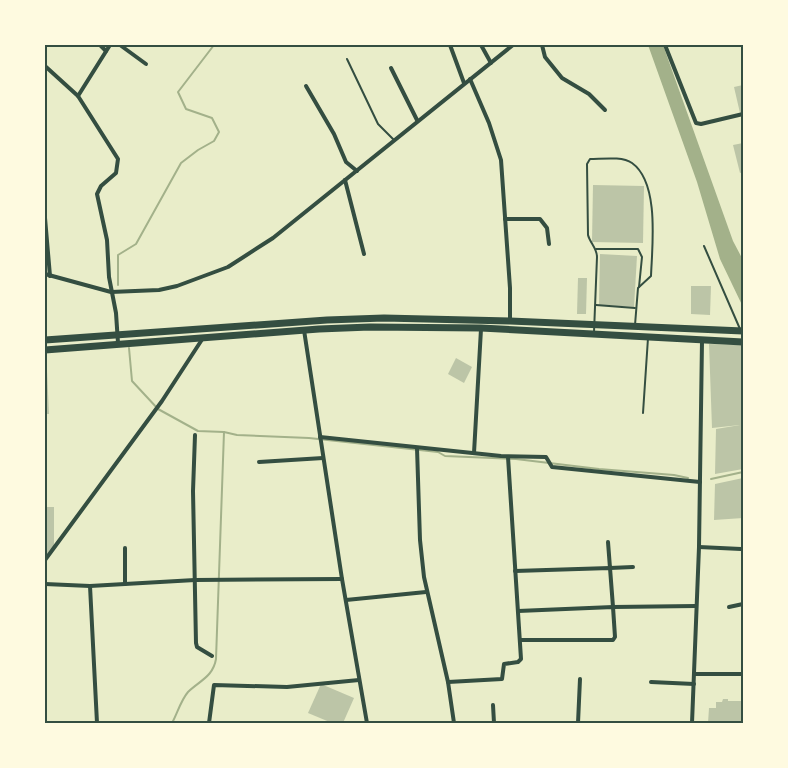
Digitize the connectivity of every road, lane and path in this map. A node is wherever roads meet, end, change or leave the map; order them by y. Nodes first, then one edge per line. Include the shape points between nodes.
1 (100, 45) edge
2 (110, 45) edge
3 (120, 45) edge
4 (450, 45) edge
5 (481, 45) edge
6 (513, 45) edge
7 (542, 45) edge
8 (665, 45) edge
9 (106, 51) junction
10 (347, 59) dead end
11 (491, 63) junction
12 (146, 64) dead end
13 (45, 66) edge
14 (391, 68) dead end
15 (470, 79) junction
16 (464, 83) junction
17 (306, 86) dead end
18 (78, 96) junction
19 (605, 110) dead end
20 (743, 114) edge
21 (417, 120) junction
22 (394, 140) junction
23 (357, 171) junction
24 (345, 180) junction
25 (45, 218) edge
26 (505, 219) junction
27 (549, 244) dead end
28 (704, 246) dead end
29 (596, 249) junction
30 (364, 254) dead end
31 (47, 275) edge
32 (638, 288) junction
33 (111, 292) junction
34 (596, 305) junction
35 (637, 308) junction
36 (510, 321) junction
37 (595, 324) junction
38 (635, 326) junction
39 (481, 328) junction
40 (304, 330) junction
41 (742, 331) edge
42 (118, 334) junction
43 (594, 335) junction
44 (648, 337) junction
45 (204, 338) junction
46 (45, 340) edge
47 (702, 340) junction
48 (743, 342) edge
49 (118, 344) junction
50 (45, 350) edge
51 (643, 413) dead end
52 (195, 435) dead end
53 (320, 440) junction
54 (417, 450) junction
55 (474, 453) junction
56 (323, 458) junction
57 (508, 459) junction
58 (259, 462) dead end
59 (700, 482) junction
60 (608, 542) dead end
61 (699, 547) junction
62 (125, 548) dead end
63 (741, 549) dead end
64 (45, 560) edge
65 (633, 567) dead end
66 (610, 568) junction
67 (515, 571) junction
68 (342, 579) junction
69 (195, 580) junction
70 (45, 584) edge
71 (125, 584) junction
72 (90, 586) junction
73 (426, 592) junction
74 (346, 600) junction
75 (743, 604) edge
76 (696, 606) junction
77 (613, 607) junction
78 (729, 607) dead end
79 (518, 611) junction
80 (520, 640) junction
81 (212, 656) dead end
82 (694, 674) junction
83 (743, 674) edge
84 (580, 679) dead end
85 (359, 680) junction
86 (447, 682) junction
87 (651, 682) dead end
88 (694, 684) junction
89 (493, 705) dead end
90 (97, 723) edge
91 (209, 723) edge
92 (367, 723) edge
93 (454, 723) edge
94 (494, 723) edge
95 (578, 723) edge
96 (692, 723) edge

1 - 9 street
2 - 9 street
3 - 12 street
4 - 16 street
5 - 11 street
6 - 11 street
7 - 19 street via 545,57 562,78 590,94
8 - 20 street via 696,123
9 - 18 street
10 - 22 lane via 378,124
11 - 15 street
13 - 18 street
14 - 21 street
15 - 16 street
15 - 26 street via 500,156
16 - 21 street
17 - 23 street via 346,162
18 - 33 street via 118,159 116,173 100,186 98,194
21 - 22 street
22 - 23 street
23 - 24 street
24 - 30 street
24 - 33 street via 273,238 228,267 159,290
25 - 31 street
26 - 27 street via 540,219 548,231
26 - 36 street
28 - 41 lane
29 - 32 lane via 638,249 642,256
29 - 32 lane via 589,240 587,164 590,159 624,160 631,163 648,186 651,210 651,276
29 - 34 lane
31 - 33 street
32 - 35 lane
33 - 42 street
34 - 35 lane
34 - 37 lane
35 - 38 lane
36 - 37 highway
36 - 42 highway via 359,319
37 - 38 highway
37 - 43 lane
38 - 41 highway
39 - 40 highway
39 - 43 highway
39 - 55 street
40 - 45 highway
40 - 53 street
42 - 46 highway
42 - 49 street
43 - 44 highway
44 - 47 highway
44 - 51 lane
45 - 49 highway
45 - 64 street
47 - 48 highway
47 - 59 street
49 - 50 highway
52 - 69 street
53 - 54 street
53 - 56 street
54 - 55 street
54 - 73 street
55 - 57 street
56 - 58 street
56 - 68 street
57 - 59 street via 544,457 549,459 549,465
57 - 67 street
59 - 61 street
60 - 66 street
61 - 63 street
61 - 76 street
62 - 71 street
65 - 66 street
66 - 67 street
66 - 77 street
67 - 79 street
68 - 69 street
68 - 74 street
69 - 71 street
69 - 81 street via 196,645
70 - 72 street
71 - 72 street
72 - 90 street
73 - 74 street
73 - 86 street
74 - 85 street
75 - 78 street
76 - 77 street
76 - 82 street
77 - 79 street
77 - 80 street via 613,640
79 - 80 street
80 - 86 street via 521,660 504,664 502,679
82 - 83 street
82 - 88 street
84 - 95 street
85 - 91 street via 287,687 214,685
85 - 92 street
86 - 93 street
87 - 88 street
88 - 96 street
89 - 94 street

